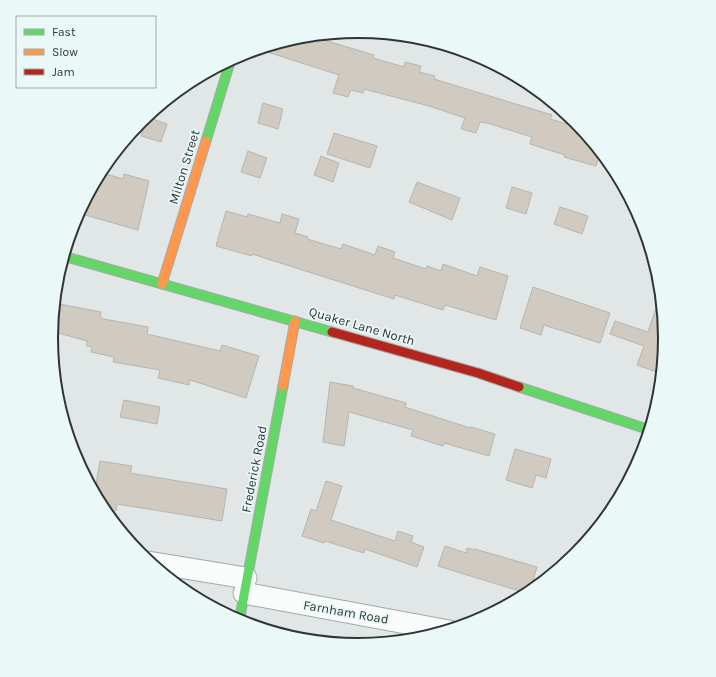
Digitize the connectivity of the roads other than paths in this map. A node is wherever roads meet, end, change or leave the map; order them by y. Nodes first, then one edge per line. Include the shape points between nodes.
1 (228, 67) edge
2 (69, 258) edge
3 (162, 284) junction
4 (296, 321) junction
5 (645, 428) edge
6 (162, 565) edge
7 (245, 586) junction
8 (240, 615) edge
9 (438, 628) edge

1 - 3 street, Milton Street
2 - 3 street, Quaker Lane North
3 - 4 street, Quaker Lane North
4 - 5 street, Quaker Lane North via 478,373
4 - 7 street, Frederick Road
6 - 7 street, Farnham Road
7 - 8 street, Frederick Road
7 - 9 street, Farnham Road

